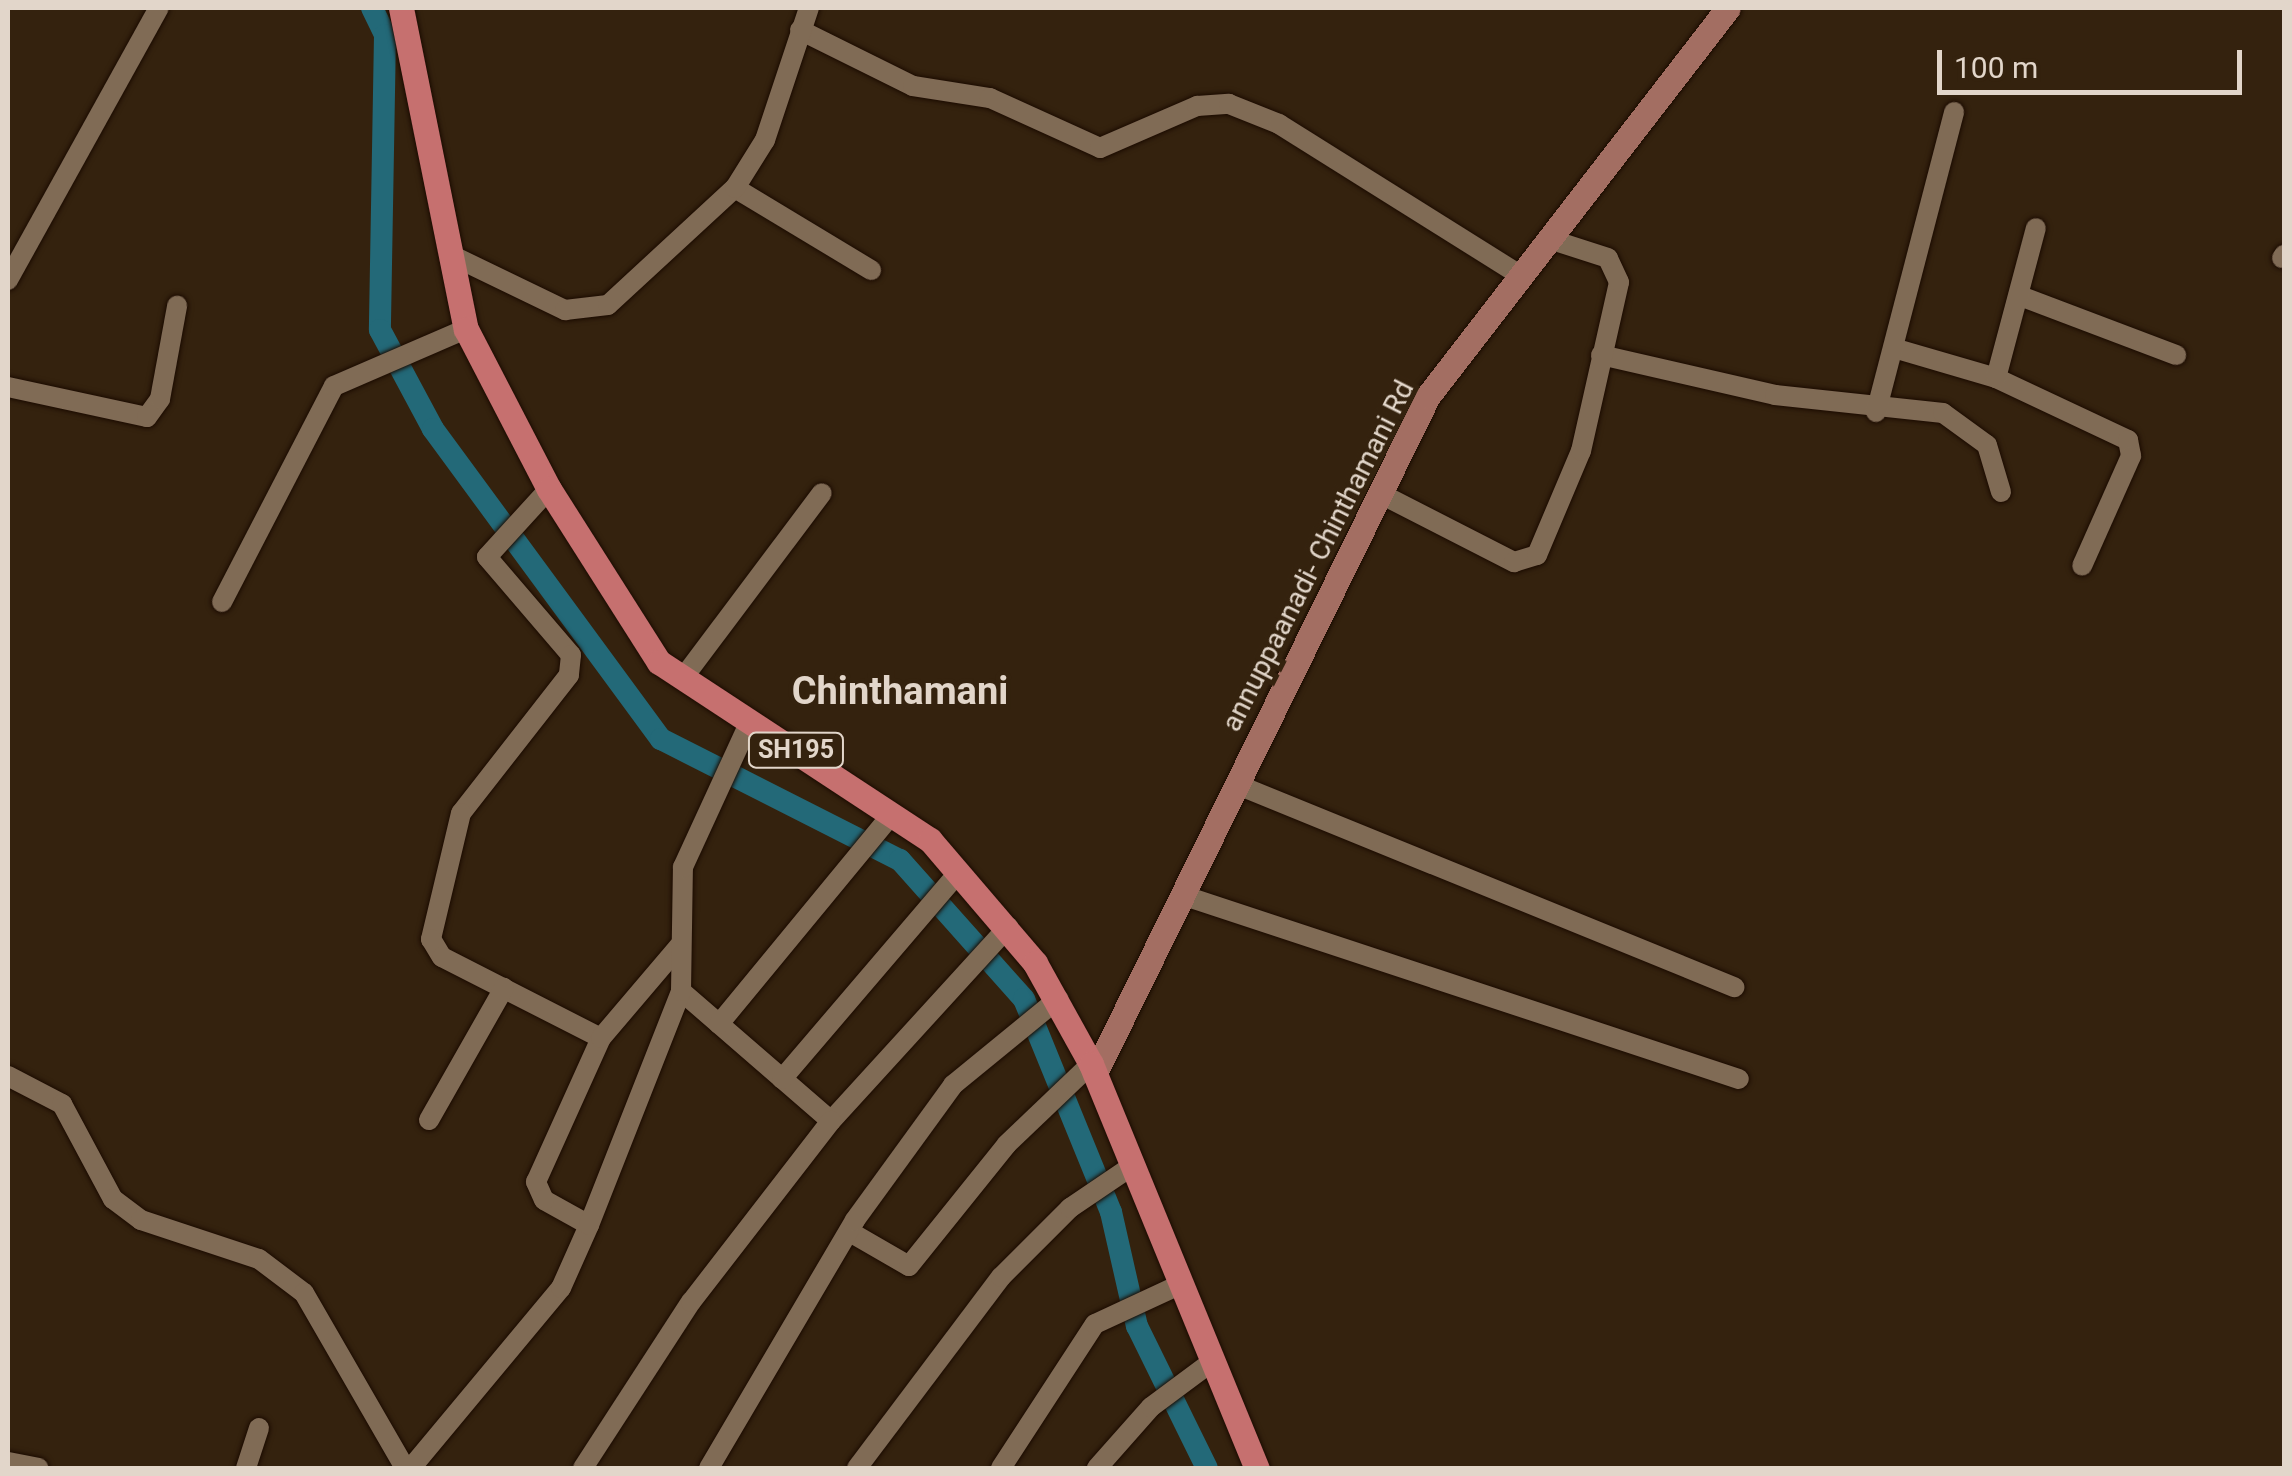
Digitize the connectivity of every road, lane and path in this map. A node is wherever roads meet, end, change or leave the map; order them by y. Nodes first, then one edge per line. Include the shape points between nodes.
1 (159, 8) edge
2 (401, 8) edge
3 (809, 8) edge
4 (1728, 8) edge
5 (800, 30) junction
6 (1954, 112) dead end
7 (735, 188) junction
8 (2036, 228) dead end
9 (1549, 239) junction
10 (452, 255) junction
11 (871, 270) dead end
12 (1521, 276) junction
13 (8, 280) edge
14 (2020, 296) junction
15 (177, 306) dead end
16 (466, 329) junction
17 (1897, 349) junction
18 (1601, 354) junction
19 (2176, 355) dead end
20 (1996, 378) junction
21 (8, 387) edge
22 (1876, 412) junction
23 (549, 489) junction
24 (2001, 492) dead end
25 (822, 493) dead end
26 (1379, 493) junction
27 (2082, 566) dead end
28 (222, 602) dead end
29 (684, 678) junction
30 (750, 721) junction
31 (1238, 785) junction
32 (885, 825) junction
33 (952, 883) junction
34 (1188, 897) junction
35 (1002, 935) junction
36 (681, 944) junction
37 (1734, 987) dead end
38 (504, 988) junction
39 (681, 991) junction
40 (1048, 1005) junction
41 (719, 1024) junction
42 (601, 1038) junction
43 (1087, 1073) junction
44 (8, 1076) edge
45 (782, 1078) junction
46 (1739, 1079) dead end
47 (429, 1120) dead end
48 (831, 1121) junction
49 (1127, 1169) junction
50 (590, 1224) junction
51 (850, 1232) junction
52 (1179, 1285) junction
53 (1208, 1364) junction
54 (259, 1428) dead end
55 (8, 1462) edge
56 (38, 1468) edge
57 (246, 1468) edge
58 (408, 1468) edge
59 (583, 1468) edge
60 (710, 1468) edge
61 (857, 1468) edge
62 (1001, 1468) edge
63 (1097, 1468) edge
64 (1257, 1468) edge

1 - 13 street
2 - 10 main road, SH195
3 - 5 street
4 - 9 street, annuppaanadi- Chinthamani Rd
5 - 7 street via 765,140
5 - 12 street via 913,86 990,98 1100,148 1197,106 1229,104 1279,124
6 - 17 street
7 - 10 street via 608,305 588,310 566,310
7 - 11 street
8 - 14 street
9 - 12 street, annuppaanadi- Chinthamani Rd
9 - 18 street via 1616,264
10 - 16 main road, SH195
12 - 26 street, annuppaanadi- Chinthamani Rd via 1428,396
14 - 19 street
14 - 20 street
15 - 21 street via 160,400 147,417
16 - 23 main road, SH195
16 - 28 street via 348,374 320,405
17 - 20 street
17 - 22 street
18 - 22 street
18 - 26 street via 1581,451 1525,564
20 - 27 street via 2128,440 2131,456
22 - 24 street via 1944,414 1972,429
23 - 29 main road, SH195 via 660,662
23 - 38 street via 489,546 487,556 572,665 461,813 432,922 442,957
25 - 29 street
26 - 31 street, annuppaanadi- Chinthamani Rd
29 - 30 main road, SH195
30 - 32 main road, SH195
30 - 36 street via 682,867
31 - 34 street, annuppaanadi- Chinthamani Rd
31 - 37 street
32 - 33 main road, SH195
32 - 41 street
33 - 35 main road, SH195
33 - 45 street
34 - 43 street, annuppaanadi- Chinthamani Rd
34 - 46 street
35 - 40 main road, SH195
35 - 48 street via 974,973
36 - 39 street
36 - 42 street
38 - 42 street
38 - 47 street
39 - 41 street
39 - 50 street
40 - 43 main road, SH195
40 - 51 street via 953,1084
41 - 45 street
42 - 50 street via 536,1182 544,1200
43 - 49 main road, SH195
43 - 51 street via 1007,1144 909,1266
44 - 58 street via 62,1104 114,1199 141,1220 259,1259 304,1293
45 - 48 street
48 - 59 street via 691,1302
49 - 52 main road, SH195
49 - 61 street via 1070,1208 1001,1277
50 - 58 street via 561,1288
51 - 60 street
52 - 53 main road, SH195
52 - 62 street via 1115,1312 1074,1350
53 - 63 street via 1151,1406
53 - 64 main road, SH195
54 - 57 street
55 - 56 street

